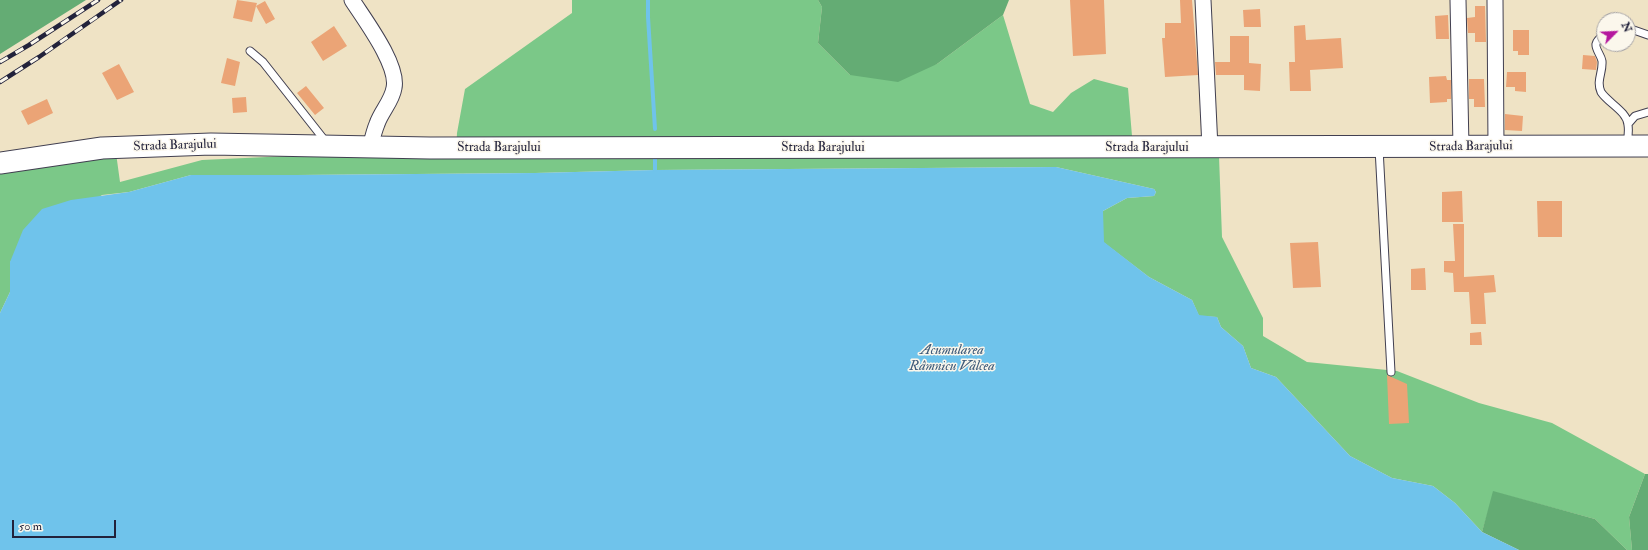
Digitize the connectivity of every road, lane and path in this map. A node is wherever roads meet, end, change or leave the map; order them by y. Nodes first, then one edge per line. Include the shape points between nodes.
1 (352, 0) edge
2 (1203, 0) edge
3 (1458, 0) edge
4 (1495, 0) edge
5 (1636, 31) edge
6 (1648, 35) edge
7 (250, 51) dead end
8 (1598, 52) edge
9 (1648, 112) edge
10 (1628, 124) junction
11 (1496, 146) junction
12 (1627, 146) junction
13 (1648, 146) edge
14 (330, 147) junction
15 (1460, 147) junction
16 (370, 148) junction
17 (1210, 148) junction
18 (1379, 148) junction
19 (0, 163) edge
20 (1391, 372) dead end

1 - 16 street via 384,50 393,70 395,82 392,94 377,123
2 - 17 street
3 - 15 street
4 - 11 street
5 - 6 lane
7 - 14 lane via 264,62
8 - 10 lane via 1601,55 1602,66 1598,78 1602,93 1625,117
9 - 10 lane via 1635,116
10 - 12 lane
11 - 12 street, Strada Barajului
11 - 15 street, Strada Barajului
12 - 13 street, Strada Barajului
14 - 16 street, Strada Barajului
14 - 19 street, Strada Barajului via 211,144 137,146 102,148
15 - 18 street, Strada Barajului
16 - 17 street, Strada Barajului
17 - 18 street, Strada Barajului
18 - 20 lane

